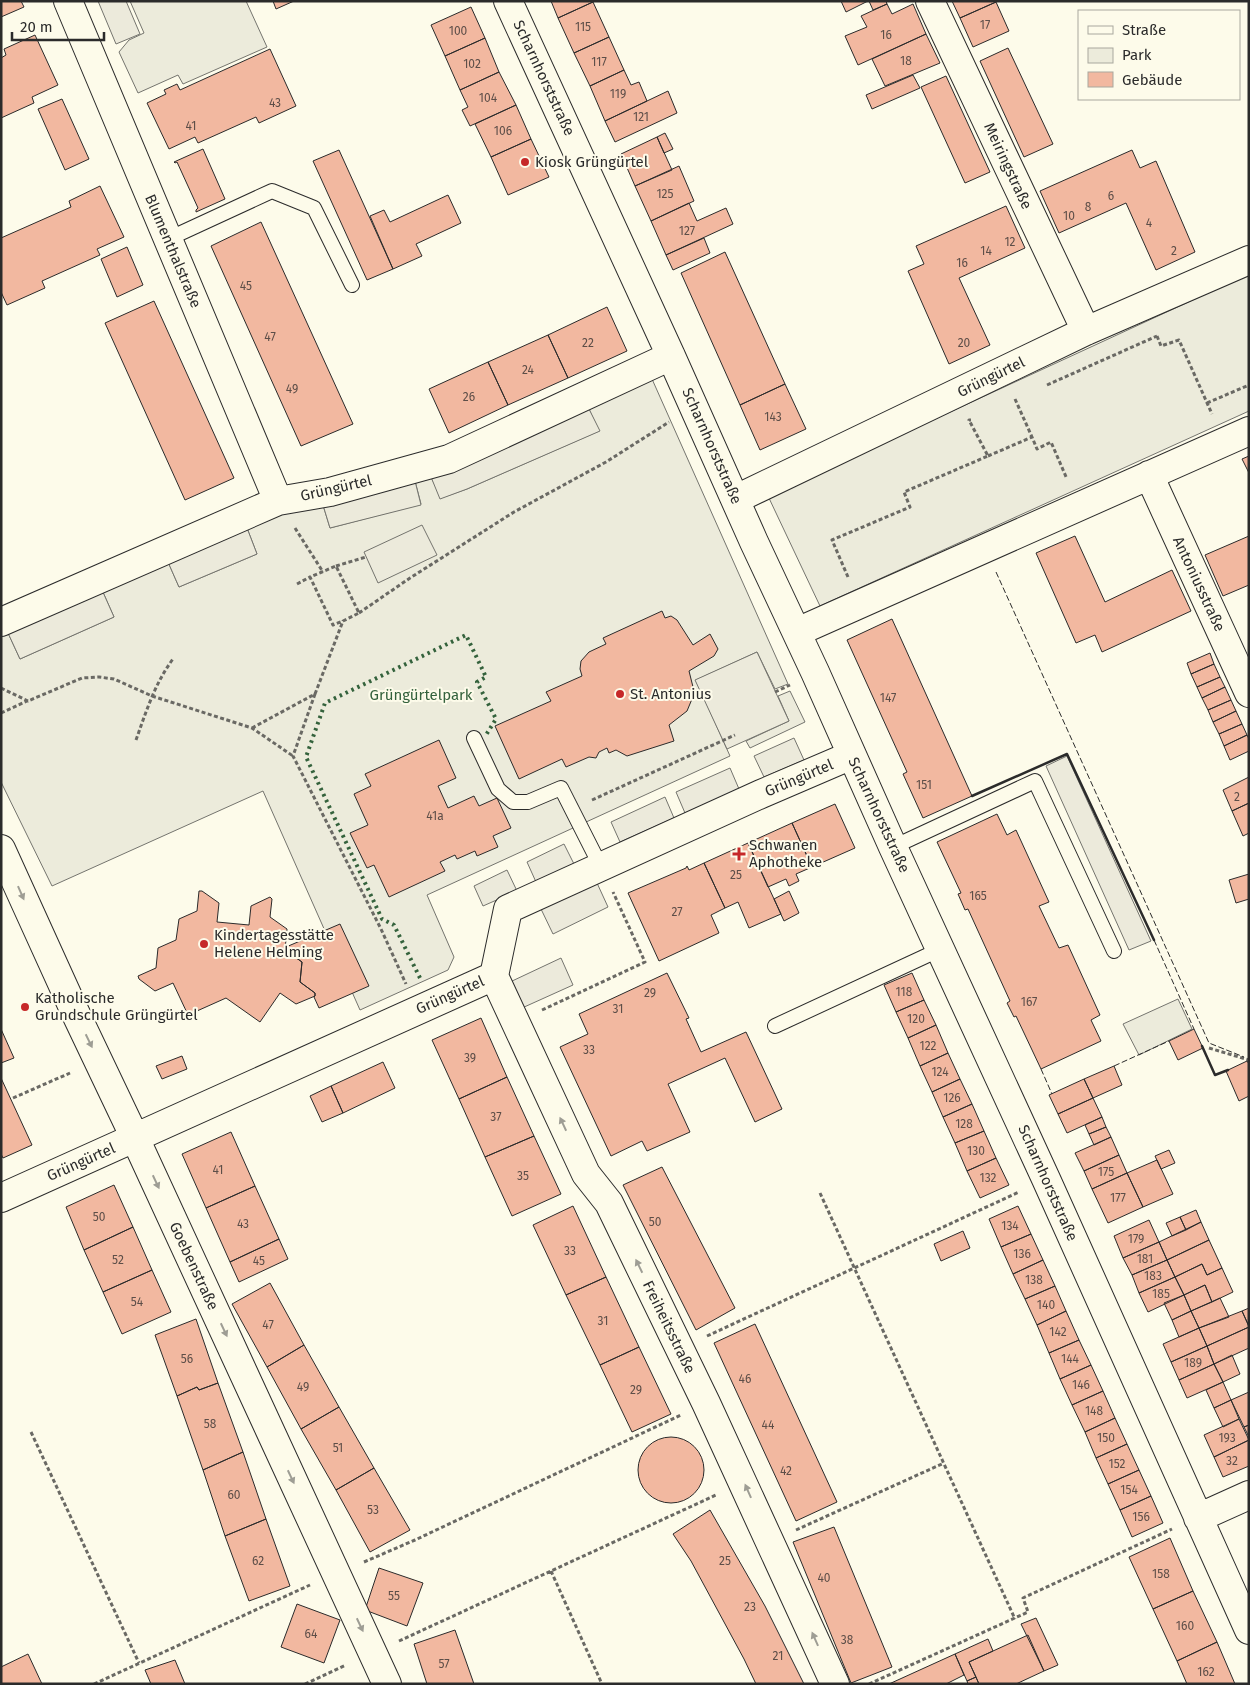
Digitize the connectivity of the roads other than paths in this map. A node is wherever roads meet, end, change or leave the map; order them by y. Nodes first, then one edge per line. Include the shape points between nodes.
1 (68, 1) edge
2 (508, 1) edge
3 (930, 1) edge
4 (168, 239) junction
5 (1249, 260) edge
6 (352, 285) dead end
7 (1086, 331) junction
8 (672, 356) junction
9 (1249, 431) edge
10 (1149, 475) junction
11 (736, 499) junction
12 (278, 501) junction
13 (1, 622) edge
14 (797, 632) junction
15 (1249, 692) edge
16 (474, 738) dead end
17 (852, 755) junction
18 (893, 846) junction
19 (1, 849) edge
20 (601, 867) junction
21 (941, 949) junction
22 (1114, 951) dead end
23 (494, 976) junction
24 (775, 1026) dead end
25 (135, 1138) junction
26 (1, 1198) edge
27 (1249, 1495) edge
28 (1198, 1518) junction
29 (1249, 1630) edge
30 (387, 1684) edge
31 (835, 1684) edge

1 - 4 street, Blumenthalstraße
2 - 8 street, Scharnhorststraße
3 - 7 street, Meiringstraße
4 - 6 lane via 272,191 314,208
4 - 12 street, Blumenthalstraße
5 - 7 street, Grüngürtel
7 - 11 street, Grüngürtel
8 - 11 street, Scharnhorststraße
8 - 12 street, Grüngürtel via 449,459 330,492
9 - 10 street
10 - 14 street
10 - 15 street, Antoniusstraße
11 - 14 street, Scharnhorststraße
12 - 13 street, Grüngürtel
14 - 17 street, Scharnhorststraße
16 - 20 lane via 498,789 513,802 528,802 561,788
17 - 18 street, Scharnhorststraße
17 - 20 street, Grüngürtel
18 - 21 street, Scharnhorststraße
18 - 22 lane via 1035,780
19 -> 25 street, Goebenstraße
20 - 23 street, Grüngürtel via 508,909
21 - 24 lane
21 - 28 street, Scharnhorststraße
23 - 25 street, Grüngürtel
31 -> 23 street, Freiheitsstraße via 706,1403 609,1203 586,1174
25 - 26 street, Grüngürtel
25 -> 30 street, Goebenstraße
27 - 28 street
28 - 29 street, Scharnhorststraße

